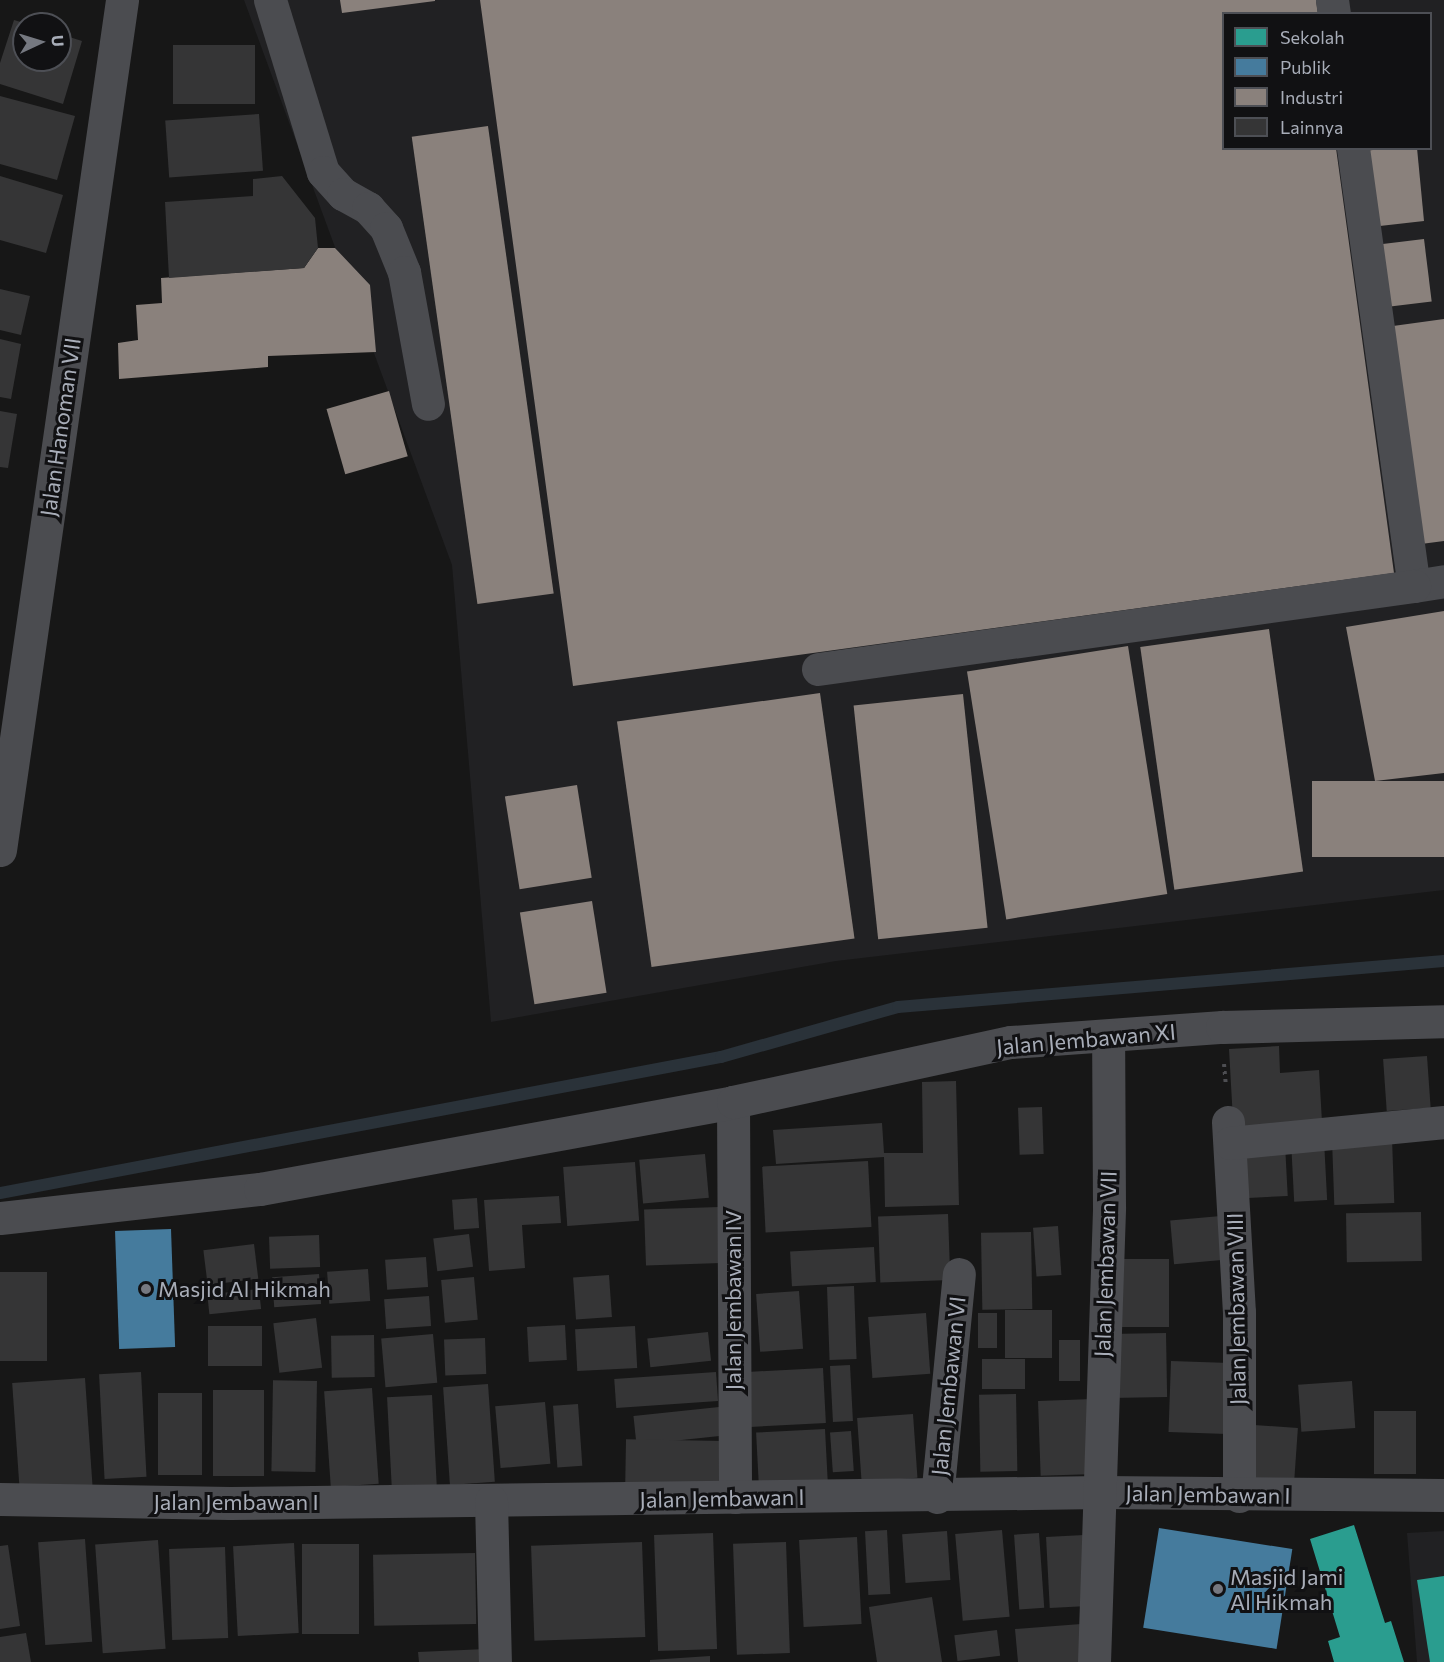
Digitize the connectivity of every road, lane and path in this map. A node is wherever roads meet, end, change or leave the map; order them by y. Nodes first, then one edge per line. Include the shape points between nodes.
1 (270, 0) edge
2 (116, 1) edge
3 (1353, 150) edge
4 (428, 404) dead end
5 (1429, 584) edge
6 (818, 669) dead end
7 (0, 850) edge
8 (1444, 1021) edge
9 (1222, 1027) junction
10 (1108, 1036) junction
11 (733, 1102) junction
12 (1444, 1122) edge
13 (1229, 1132) junction
14 (0, 1218) edge
15 (959, 1274) dead end
16 (1101, 1492) junction
17 (1444, 1495) edge
18 (1239, 1496) junction
19 (735, 1497) junction
20 (937, 1497) junction
21 (0, 1499) edge
22 (491, 1502) junction
23 (495, 1662) edge
24 (1094, 1662) edge

1 - 4 street via 322,172 343,194 368,208 386,228 404,272
2 - 7 street, Jalan Hanoman VII
3 - 5 street
5 - 6 street
8 - 9 street, Jalan Jembawan XI
9 - 10 street, Jalan Jembawan XI
9 - 13 path
10 - 11 street, Jalan Jembawan XI via 1011,1042
10 - 16 street, Jalan Jembawan VII via 1109,1208
11 - 14 street via 260,1190
11 - 19 street, Jalan Jembawan IV
12 - 13 street
13 - 18 street, Jalan Jembawan VIII via 1239,1312
15 - 20 street, Jalan Jembawan VI
16 - 18 street, Jalan Jembawan I
16 - 20 street, Jalan Jembawan I
16 - 24 street, Jalan Jembawan VII
17 - 18 street, Jalan Jembawan I
19 - 20 street, Jalan Jembawan I
19 - 22 street, Jalan Jembawan I
21 - 22 street, Jalan Jembawan I
22 - 23 street

